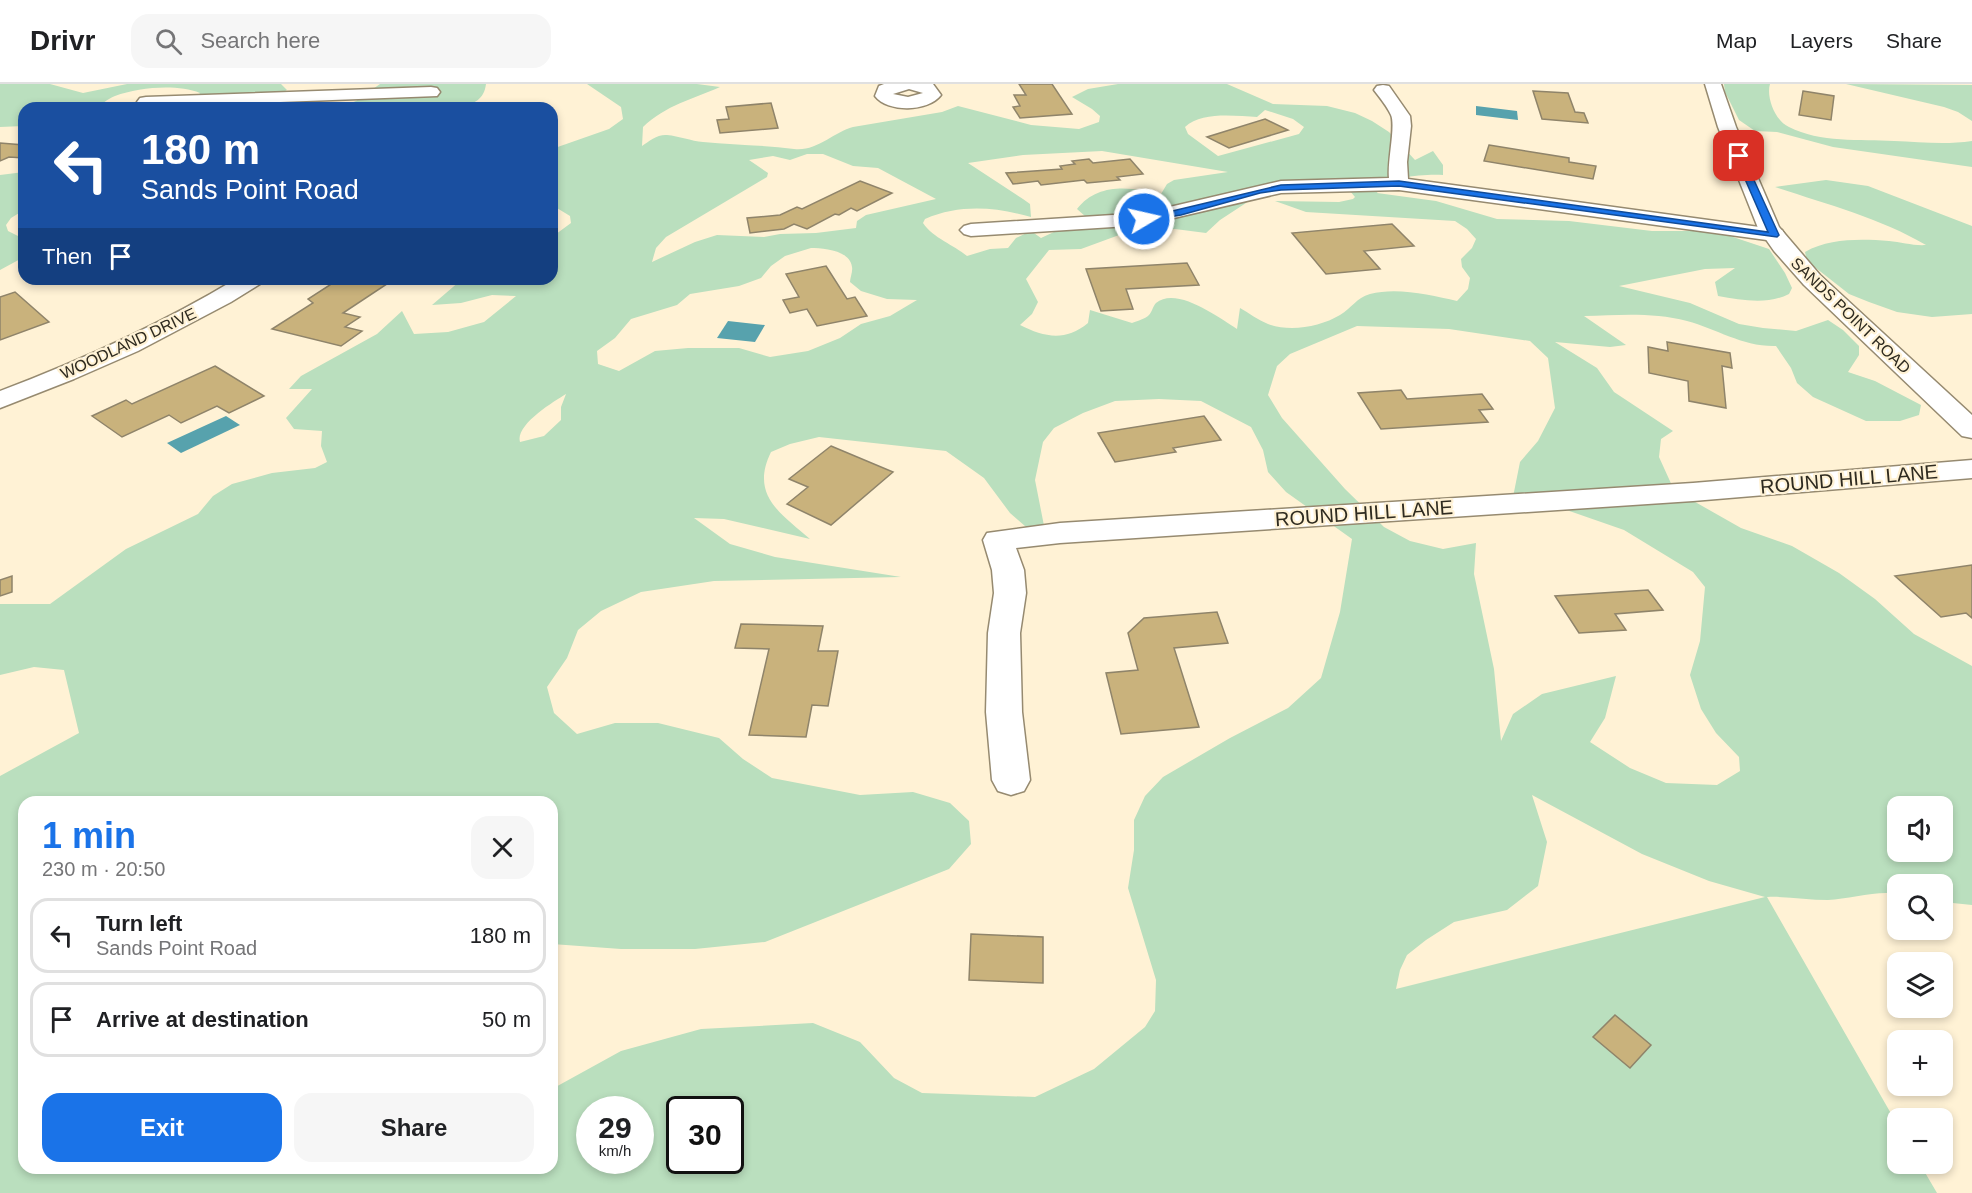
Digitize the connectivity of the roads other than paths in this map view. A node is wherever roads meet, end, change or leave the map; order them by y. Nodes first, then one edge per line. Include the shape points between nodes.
1 (1713, 84) edge
2 (434, 88) edge
3 (1383, 90) dead end
4 (146, 102) dead end
5 (425, 102) edge
6 (1399, 184) junction
7 (971, 230) dead end
8 (1774, 235) junction
9 (241, 285) edge
10 (0, 400) edge
11 (1972, 430) edge
12 (1972, 469) edge
13 (1011, 780) dead end

1 - 8 street, SANDS POINT ROAD via 1727,127
2 - 4 street
2 - 5 street
3 - 6 street via 1399,110 1402,126 1397,162
6 - 7 street via 1281,188 1144,219
6 - 8 street
8 - 11 street, SANDS POINT ROAD via 1812,280
9 - 10 street, WOODLAND DRIVE via 93,362
12 - 13 street, ROUND HILL LANE via 998,540 1008,570 1010,593 1004,633 1004,712

